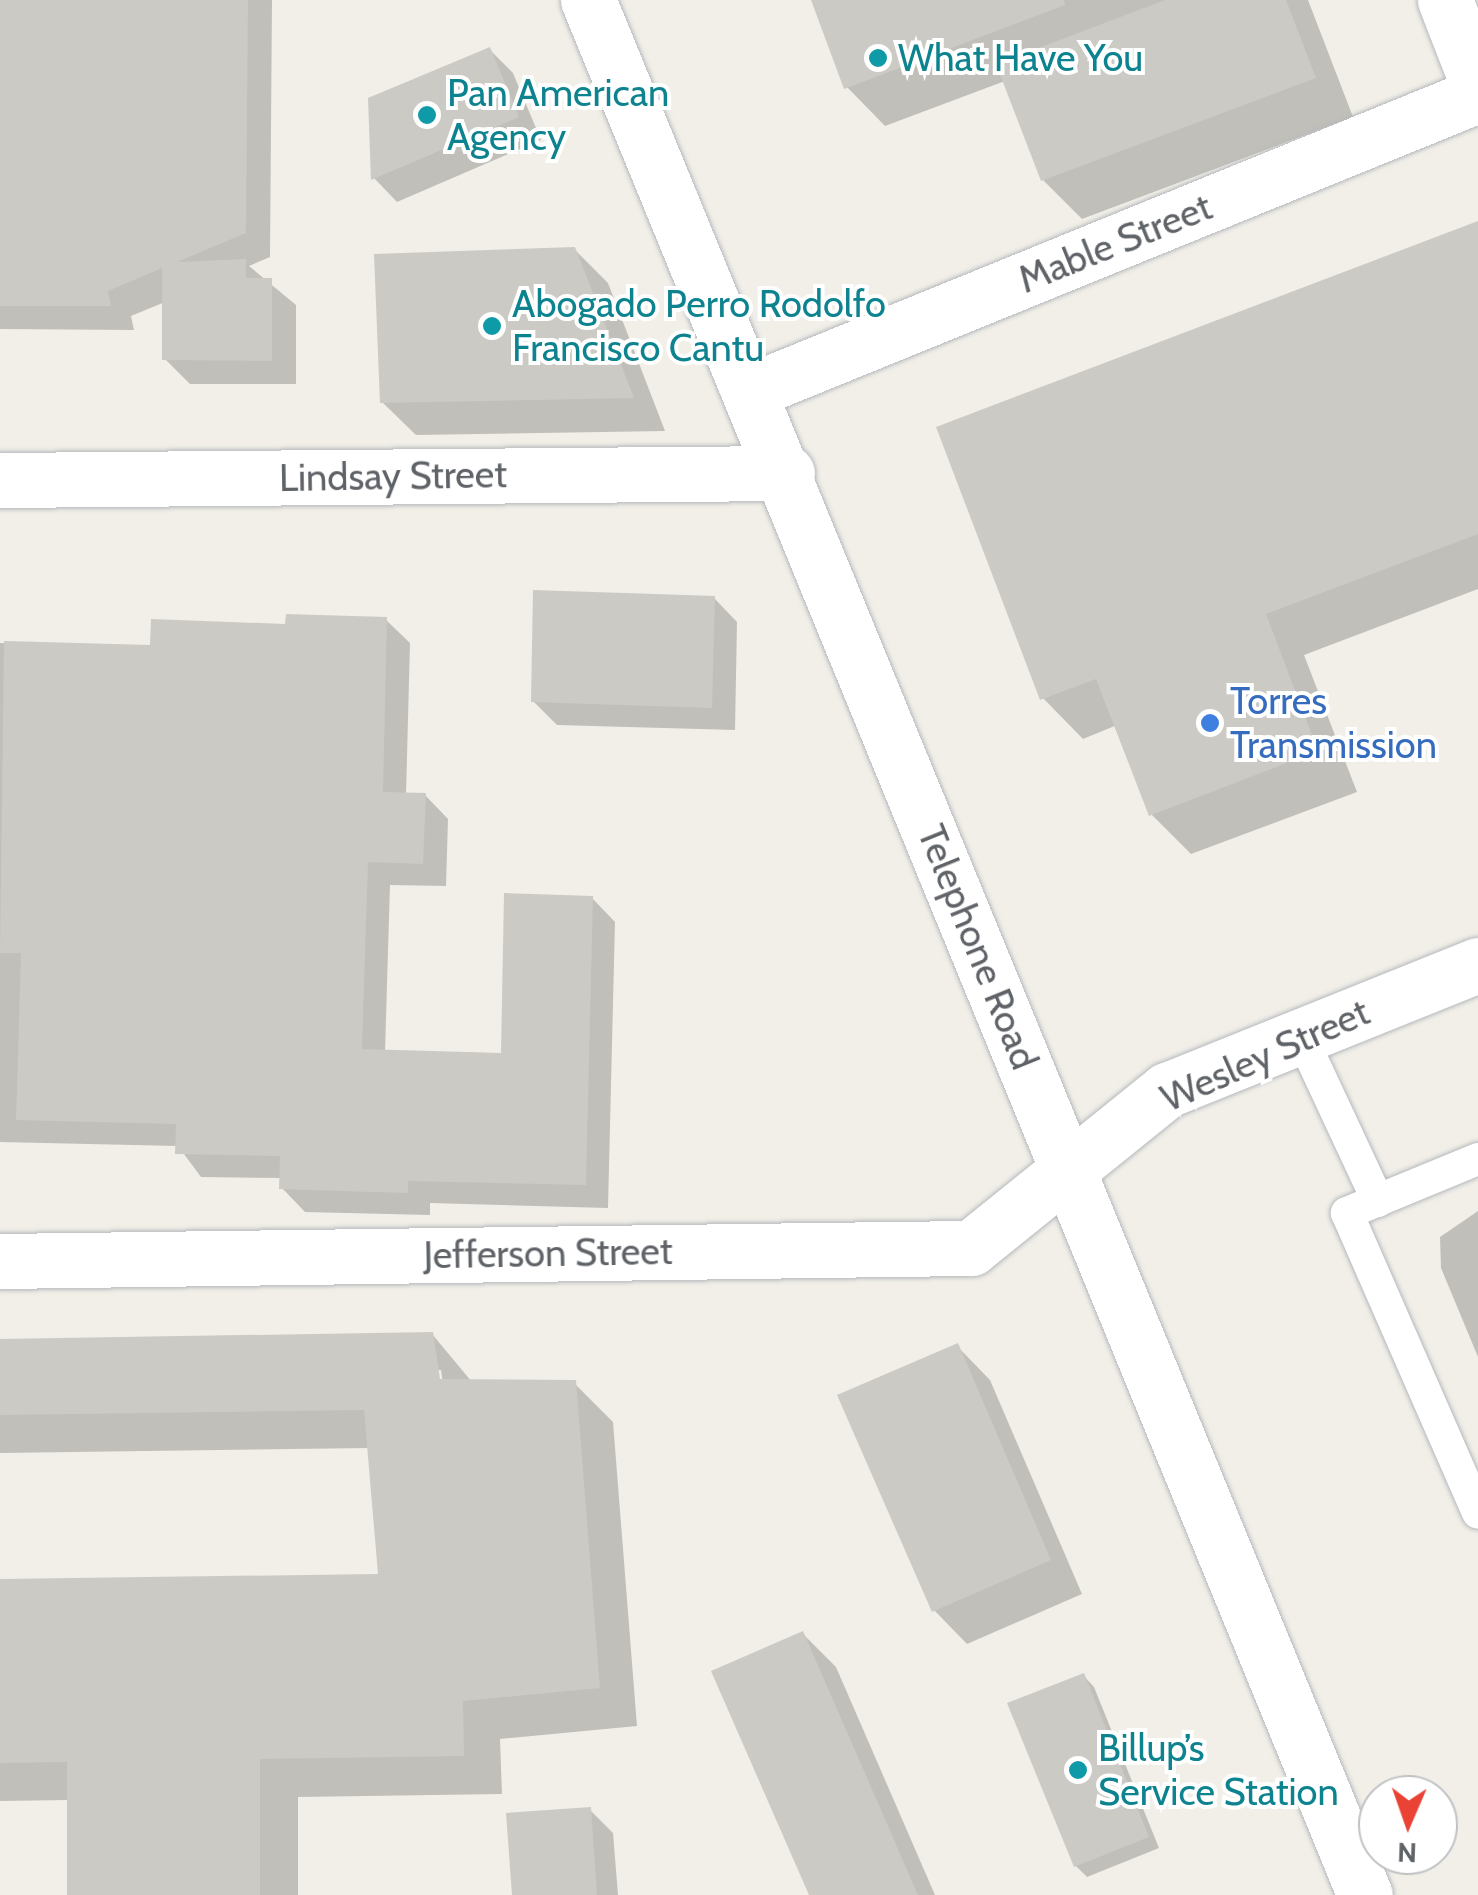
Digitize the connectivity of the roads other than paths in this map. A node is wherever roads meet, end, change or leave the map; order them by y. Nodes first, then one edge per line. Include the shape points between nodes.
1 (588, 0) edge
2 (1445, 0) edge
3 (1478, 85) edge
4 (1478, 95) edge
5 (753, 390) junction
6 (786, 472) junction
7 (0, 480) edge
8 (1478, 965) edge
9 (1301, 1036) junction
10 (1478, 1159) edge
11 (1068, 1170) junction
12 (1378, 1200) junction
13 (0, 1261) edge
14 (1478, 1513) edge
15 (1366, 1895) edge

1 - 5 street, Telephone Road
2 - 3 street
4 - 5 street, Mable Street
5 - 6 street, Telephone Road
6 - 7 street, Lindsay Street
6 - 11 street, Telephone Road
8 - 9 street, Wesley Street
9 - 11 street, Wesley Street via 1167,1090
9 - 12 lane
10 - 12 lane
11 - 13 street, Jefferson Street via 971,1248
11 - 15 street, Telephone Road
12 - 14 lane via 1346,1213

